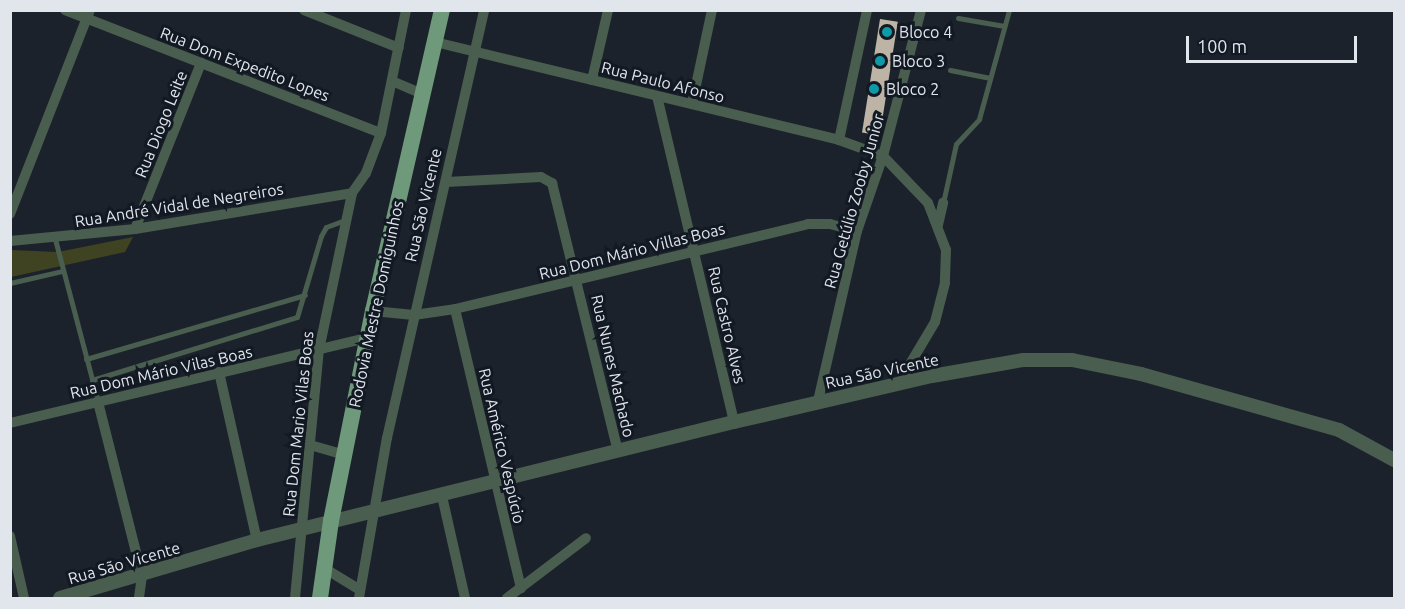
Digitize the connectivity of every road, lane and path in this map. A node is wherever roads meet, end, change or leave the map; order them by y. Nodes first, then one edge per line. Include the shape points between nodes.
1 (65, 10) edge
2 (304, 10) edge
3 (406, 10) edge
4 (442, 10) edge
5 (484, 10) edge
6 (608, 10) edge
7 (712, 10) edge
8 (867, 10) edge
9 (921, 10) edge
10 (1009, 10) edge
11 (88, 15) edge
12 (958, 18) dead end
13 (1004, 26) junction
14 (435, 42) junction
15 (399, 48) junction
16 (475, 52) junction
17 (201, 63) junction
18 (950, 70) dead end
19 (990, 78) junction
20 (592, 80) junction
21 (392, 81) junction
22 (423, 94) junction
23 (657, 96) junction
24 (692, 104) junction
25 (381, 133) junction
26 (839, 141) junction
27 (883, 156) junction
28 (446, 182) junction
29 (352, 194) junction
30 (943, 203) joint
31 (10, 214) edge
32 (345, 220) junction
33 (938, 225) junction
34 (135, 230) junction
35 (857, 231) junction
36 (54, 239) junction
37 (10, 241) edge
38 (694, 250) junction
39 (62, 271) junction
40 (577, 281) junction
41 (10, 283) edge
42 (306, 296) junction
43 (456, 309) junction
44 (373, 311) junction
45 (414, 315) junction
46 (368, 338) junction
47 (319, 350) junction
48 (86, 358) junction
49 (219, 372) junction
50 (92, 380) junction
51 (898, 384) junction
52 (818, 401) junction
53 (98, 402) junction
54 (734, 422) junction
55 (10, 423) edge
56 (310, 445) junction
57 (618, 452) junction
58 (345, 454) junction
59 (1395, 460) edge
60 (494, 484) junction
61 (442, 496) junction
62 (371, 512) junction
63 (331, 522) junction
64 (301, 529) junction
65 (10, 536) edge
66 (586, 538) dead end
67 (257, 540) junction
68 (324, 568) junction
69 (142, 576) junction
70 (521, 588) junction
71 (359, 594) edge
72 (24, 598) edge
73 (60, 598) edge
74 (139, 598) edge
75 (295, 598) edge
76 (320, 598) edge
77 (465, 598) edge
78 (507, 598) edge

1 - 11 street, Rua Dom Expedito Lopes
2 - 15 street
3 - 15 street, Rua Dom Mario Vilas Boas
4 - 14 main road, Rodovia Mestre Domiguinhos
5 - 16 street, Rua São Vicente
6 - 20 street
7 - 24 street
8 - 26 street
9 - 27 street, Rua Getúlio Zooby Junior
10 - 13 lane
11 - 17 street, Rua Dom Expedito Lopes
11 - 31 street
12 - 13 lane
13 - 19 lane
14 - 16 street, Rua Paulo Afonso
14 - 22 main road, Rodovia Mestre Domiguinhos
15 - 21 street, Rua Dom Mario Vilas Boas
16 - 20 street, Rua Paulo Afonso
16 - 28 street, Rua São Vicente
17 - 25 street, Rua Dom Expedito Lopes
17 - 34 street, Rua Diogo Leite
18 - 19 lane
19 - 30 lane via 979,119 956,144
20 - 23 street, Rua Paulo Afonso
21 - 22 street
21 - 25 street, Rua Dom Mario Vilas Boas
22 - 44 main road, Rodovia Mestre Domiguinhos
23 - 24 street, Rua Paulo Afonso
23 - 38 street, Rua Castro Alves
24 - 26 street, Rua Paulo Afonso
25 - 29 street, Rua Dom Mario Vilas Boas via 366,173
26 - 27 street, Rua Paulo Afonso
27 - 33 street via 928,203
27 - 35 street, Rua Getúlio Zooby Junior
28 - 40 street, Rua Nunes Machado via 541,177 549,180
28 - 45 street, Rua São Vicente
29 - 32 street, Rua Dom Mario Vilas Boas
29 - 34 street, Rua André Vidal de Negreiros
30 - 33 street
32 - 42 lane via 326,226
32 - 47 street, Rua Dom Mario Vilas Boas
33 - 51 street via 946,250 945,283 935,322
34 - 36 street, Rua André Vidal de Negreiros
35 - 38 street, Rua Dom Mário Villas Boas via 831,224 808,224
35 - 52 street, Rua Getúlio Zooby Junior
36 - 37 street, Rua André Vidal de Negreiros
36 - 39 lane
38 - 40 street, Rua Dom Mário Villas Boas
38 - 54 street, Rua Castro Alves
39 - 41 lane
39 - 48 lane
40 - 43 street, Rua Dom Mário Villas Boas
40 - 57 street, Rua Nunes Machado
42 - 48 lane
42 - 50 lane via 297,318 289,322
43 - 45 street, Rua Dom Mário Villas Boas
43 - 60 street, Rua Américo Vespúcio
44 - 45 street, Rua Dom Mário Villas Boas
44 - 46 main road, Rodovia Mestre Domiguinhos
45 - 62 street, Rua São Vicente
46 - 47 street, Rua Dom Mário Vilas Boas
46 - 58 main road, Rodovia Mestre Domiguinhos
47 - 49 street, Rua Dom Mário Vilas Boas
47 - 56 street, Rua Dom Mario Vilas Boas
48 - 50 lane
49 - 53 street, Rua Dom Mário Vilas Boas
49 - 67 street
50 - 53 lane
51 - 52 street, Rua São Vicente
51 - 59 street, Rua São Vicente via 1040,359 1102,364 1340,430
52 - 54 street, Rua São Vicente
53 - 55 street, Rua Dom Mário Vilas Boas
53 - 69 street
54 - 57 street, Rua São Vicente
56 - 58 street
56 - 64 street, Rua Dom Mario Vilas Boas
57 - 60 street, Rua São Vicente
58 - 63 main road, Rodovia Mestre Domiguinhos
60 - 61 street, Rua São Vicente
60 - 70 street, Rua Américo Vespúcio
61 - 62 street, Rua São Vicente
61 - 77 street
62 - 63 street, Rua São Vicente
62 - 71 street
63 - 64 street, Rua São Vicente
63 - 68 main road, Rodovia Mestre Domiguinhos
64 - 67 street, Rua São Vicente
64 - 75 street, Rua Dom Mario Vilas Boas
65 - 72 street
66 - 70 street
67 - 69 street, Rua São Vicente
68 - 71 street
68 - 76 main road, Rodovia Mestre Domiguinhos
69 - 73 street, Rua São Vicente
69 - 74 street
70 - 78 street

